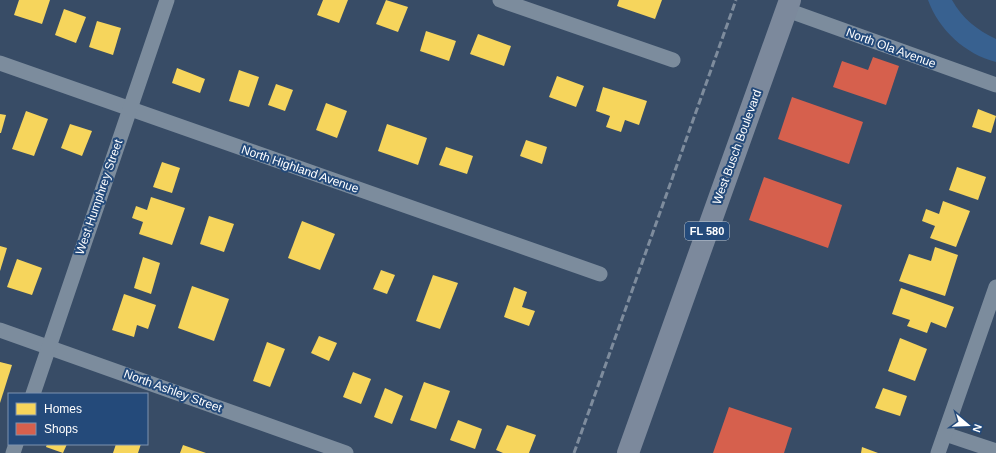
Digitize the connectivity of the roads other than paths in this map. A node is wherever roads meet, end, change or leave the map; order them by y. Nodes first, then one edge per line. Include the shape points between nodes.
1 (167, 0) edge
2 (500, 0) edge
3 (788, 5) edge
4 (673, 60) dead end
5 (0, 63) edge
6 (996, 85) edge
7 (129, 109) junction
8 (600, 274) dead end
9 (996, 288) edge
10 (0, 330) edge
11 (49, 347) junction
12 (33, 393) edge
13 (945, 434) junction
14 (996, 451) edge
15 (346, 453) edge
16 (628, 453) edge
17 (938, 453) edge

1 - 7 street, West Humphrey Street
2 - 4 street
3 - 6 street, North Ola Avenue
3 - 16 main road, West Busch Boulevard / FL 580
5 - 7 street, North Highland Avenue
7 - 8 street, North Highland Avenue
7 - 11 street, West Humphrey Street
9 - 13 street
10 - 11 street, North Ashley Street
11 - 12 street, West Humphrey Street
11 - 15 street, North Ashley Street
13 - 14 street
13 - 17 street

